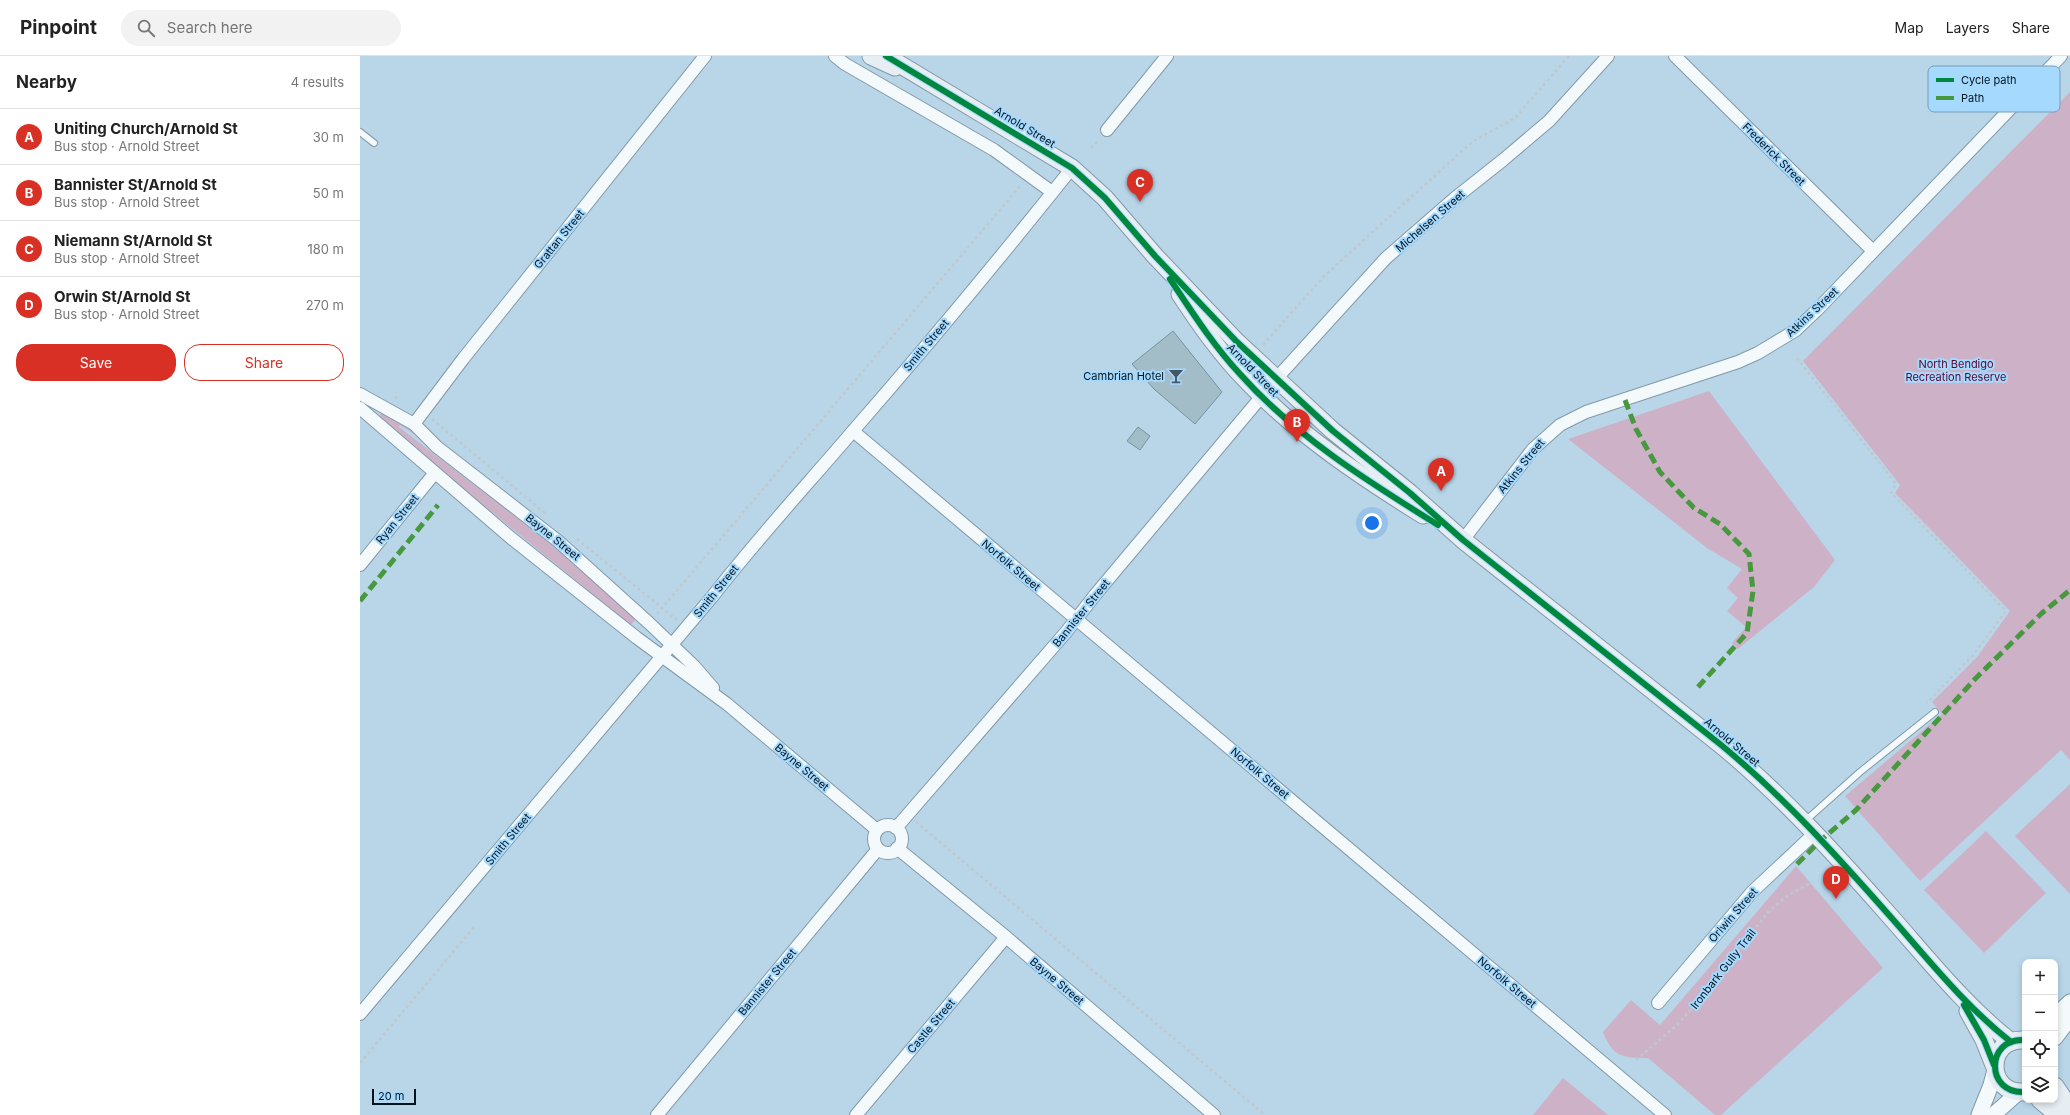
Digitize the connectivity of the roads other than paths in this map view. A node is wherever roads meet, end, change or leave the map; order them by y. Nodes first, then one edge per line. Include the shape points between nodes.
1 (705, 56) edge
2 (835, 56) edge
3 (870, 56) edge
4 (886, 56) edge
5 (1167, 56) edge
6 (1608, 56) edge
7 (1674, 56) edge
8 (2061, 56) edge
9 (2051, 66) edge
10 (924, 80) junction
11 (2007, 112) edge
12 (1107, 130) dead end
13 (360, 132) edge
14 (374, 143) dead end
15 (1072, 168) junction
16 (1052, 192) junction
17 (1873, 251) junction
18 (1155, 256) junction
19 (1276, 379) junction
20 (360, 394) edge
21 (1262, 396) junction
22 (360, 408) edge
23 (414, 424) junction
24 (853, 431) junction
25 (434, 474) junction
26 (1463, 540) junction
27 (360, 565) edge
28 (1076, 620) junction
29 (671, 645) junction
30 (662, 656) junction
31 (727, 704) junction
32 (1935, 712) dead end
33 (896, 828) junction
34 (1809, 828) junction
35 (877, 830) junction
36 (898, 848) junction
37 (878, 849) junction
38 (1006, 937) junction
39 (1957, 994) junction
40 (2070, 1002) edge
41 (1658, 1003) dead end
42 (2058, 1013) edge
43 (360, 1014) edge
44 (2070, 1018) edge
45 (2058, 1034) edge
46 (2021, 1040) edge
47 (1995, 1067) junction
48 (2058, 1090) edge
49 (2022, 1092) edge
50 (2044, 1103) edge
51 (2070, 1108) edge
52 (1210, 1114) edge
53 (657, 1115) edge
54 (856, 1115) edge
55 (1665, 1115) edge
56 (1980, 1115) edge
57 (1993, 1115) edge
58 (2058, 1115) edge

1 - 23 street, Grattan Street
2 - 16 street via 994,150
3 - 10 main road, Arnold Street
4 - 10 main road, Arnold Street
5 - 12 street
6 - 19 street, Michelsen Street via 1548,121 1386,258
7 - 17 street, Frederick Street
8 - 9 street, Atkins Street
10 - 15 main road, Arnold Street
11 - 17 street, Atkins Street
13 - 14 lane
15 - 16 street, Smith Street
15 - 18 main road, Arnold Street via 1105,198
16 - 24 street, Smith Street
17 - 26 street, Atkins Street via 1796,330 1774,344 1738,362 1586,412 1560,425 1533,449
18 - 19 main road, Arnold Street
18 - 21 main road, Arnold Street via 1215,345
19 - 21 main road, Michelsen Street
19 - 26 main road, Arnold Street via 1333,431
20 - 23 street, Bayne Street
21 - 26 main road, Arnold Street via 1364,477
21 - 28 street, Bannister Street
22 - 25 street, Bayne Street
23 - 29 street, Bayne Street via 437,447 582,560
24 - 28 street, Norfolk Street
24 - 29 street, Smith Street via 744,556
25 - 27 street, Ryan Street
25 - 30 street, Bayne Street
26 - 34 main road, Arnold Street via 1726,748
28 - 33 street, Bannister Street
28 - 55 street, Norfolk Street
29 - 30 street, Smith Street
29 - 31 street, Bayne Street via 694,666
30 - 31 street, Bayne Street
30 - 43 street, Smith Street
31 - 35 street, Bayne Street
32 - 34 lane via 1860,772
33 - 35 street via 886,825
33 - 36 street via 901,836
34 - 39 main road, Arnold Street
34 - 41 street, Orlwin Street
35 - 37 street via 874,838
36 - 37 street via 888,852
36 - 38 street, Bayne Street
37 - 53 street, Bannister Street
38 - 52 street, Bayne Street
38 - 54 street, Castle Street
39 - 46 main road, Arnold Street
39 - 47 main road, Arnold Street via 1984,1040
40 - 42 street
44 - 45 street
46 - 47 main road via 2000,1051
47 - 49 main road, Arnold Street via 1997,1078 2003,1085 2010,1090
47 - 56 street
48 - 51 main road
49 - 57 street
50 - 58 main road

